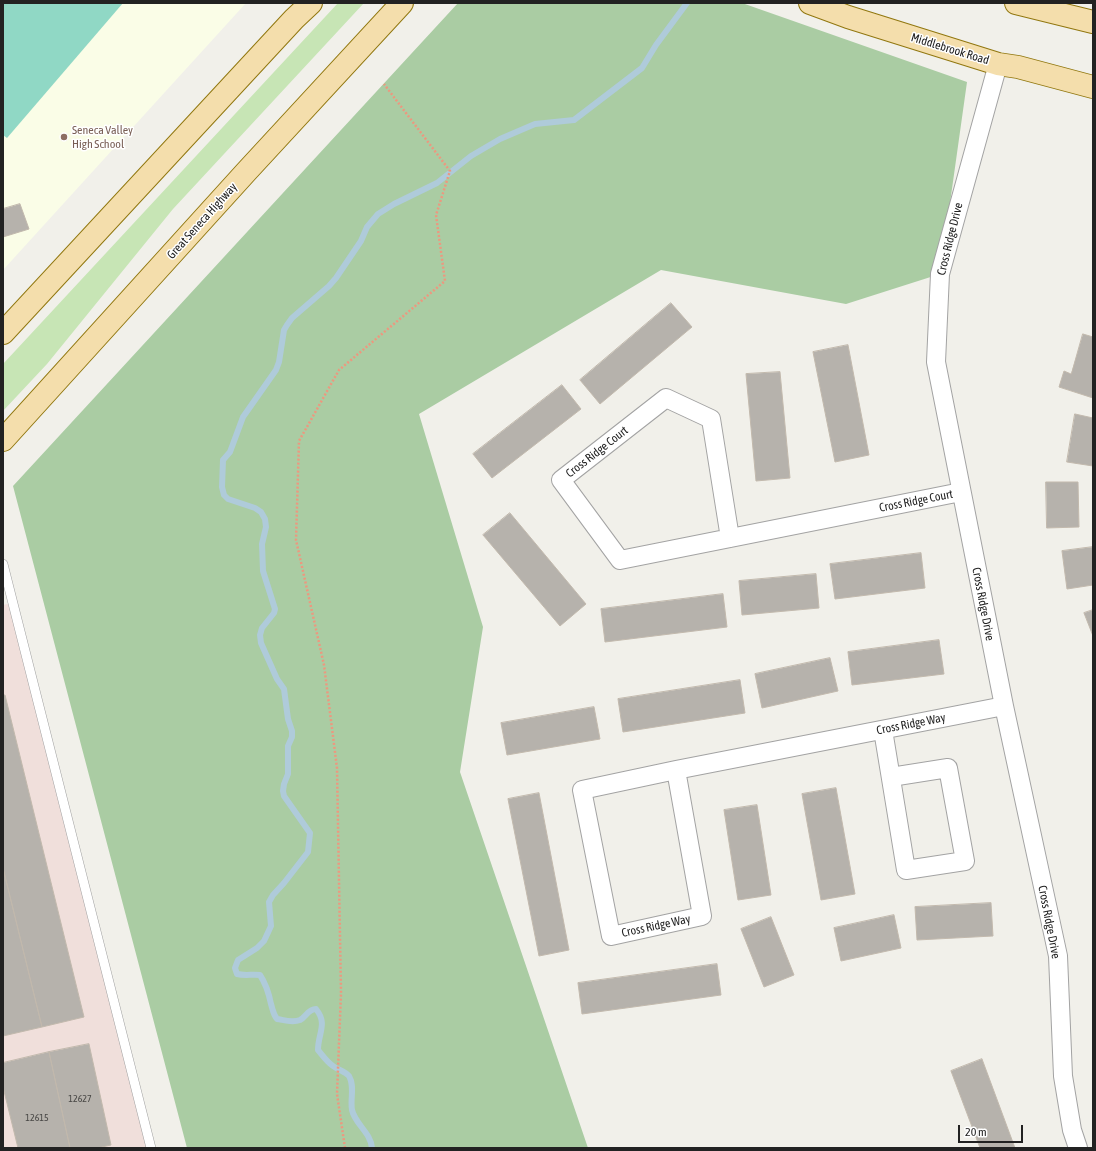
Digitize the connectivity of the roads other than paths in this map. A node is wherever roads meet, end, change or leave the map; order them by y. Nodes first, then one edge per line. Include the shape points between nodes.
1 (311, 3) edge
2 (402, 3) edge
3 (810, 3) edge
4 (1016, 3) edge
5 (1093, 22) edge
6 (998, 64) junction
7 (1093, 87) edge
8 (3, 333) edge
9 (3, 440) edge
10 (961, 492) junction
11 (730, 538) junction
12 (3, 564) edge
13 (8, 604) edge
14 (1004, 706) junction
15 (882, 730) junction
16 (676, 770) junction
17 (891, 777) junction
18 (151, 1148) edge
19 (1078, 1148) edge

1 - 8 main road
2 - 9 main road, Great Seneca Highway
3 - 6 main road, Middlebrook Road
4 - 5 main road
6 - 7 main road, Middlebrook Road
6 - 10 street, Cross Ridge Drive via 940,274 936,362
10 - 11 street, Cross Ridge Court
10 - 14 street, Cross Ridge Drive
11 - 11 street, Cross Ridge Court via 620,560 561,480 666,398 711,419
12 - 13 lane
13 - 18 lane
14 - 15 street, Cross Ridge Way
14 - 19 street, Cross Ridge Drive via 1058,956 1063,1076 1072,1130
15 - 16 street, Cross Ridge Way
15 - 17 street
16 - 16 street, Cross Ridge Way via 582,790 611,936 702,916
17 - 17 street via 906,870 965,861 948,768

